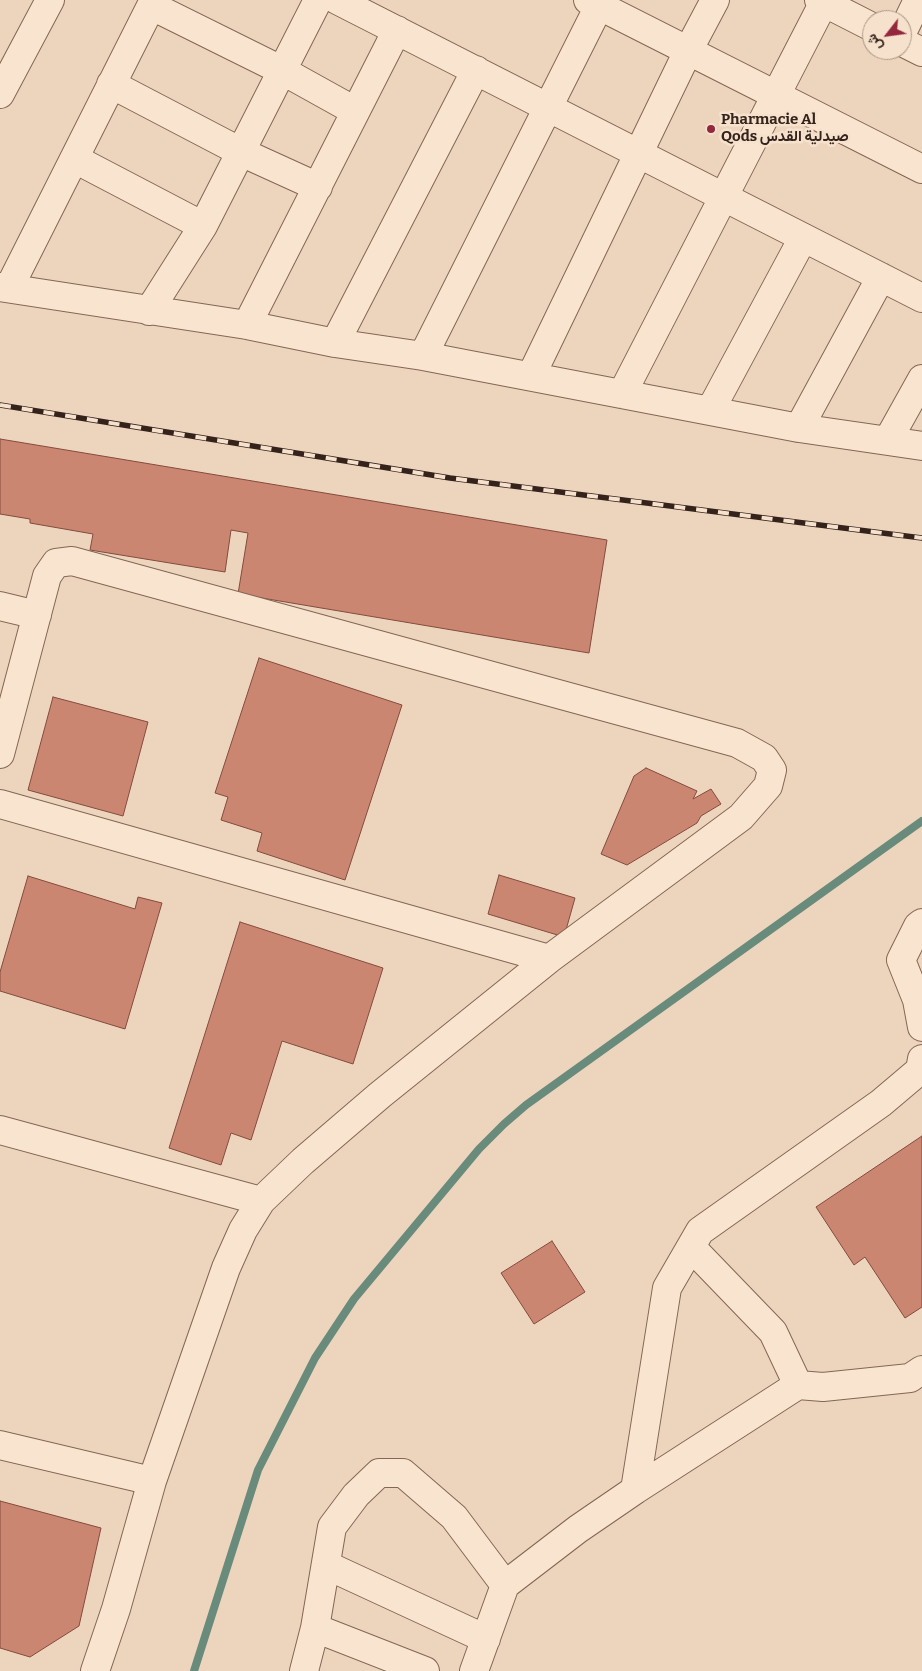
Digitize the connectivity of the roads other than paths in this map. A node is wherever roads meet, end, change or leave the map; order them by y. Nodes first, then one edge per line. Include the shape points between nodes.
1 (50, 0) edge
2 (318, 0) edge
3 (337, 0) edge
4 (714, 0) edge
5 (918, 0) edge
6 (823, 1) edge
7 (596, 2) edge
8 (153, 3) edge
9 (912, 12) edge
10 (862, 22) edge
11 (396, 30) junction
12 (688, 50) junction
13 (476, 70) junction
14 (282, 71) junction
15 (110, 84) junction
16 (0, 94) edge
17 (776, 96) junction
18 (548, 108) junction
19 (355, 111) junction
20 (241, 152) junction
21 (639, 154) junction
22 (75, 159) junction
23 (922, 169) edge
24 (318, 187) junction
25 (723, 197) junction
26 (203, 226) junction
27 (803, 238) junction
28 (881, 277) junction
29 (4, 288) edge
30 (922, 298) edge
31 (149, 311) junction
32 (247, 325) junction
33 (335, 343) junction
34 (423, 356) junction
35 (531, 376) junction
36 (922, 379) edge
37 (622, 394) junction
38 (710, 411) junction
39 (799, 428) junction
40 (888, 440) junction
41 (922, 446) edge
42 (0, 606) edge
43 (38, 615) junction
44 (0, 754) edge
45 (0, 804) edge
46 (922, 923) edge
47 (549, 959) junction
48 (922, 1027) edge
49 (922, 1059) edge
50 (0, 1130) edge
51 (262, 1201) junction
52 (691, 1247) junction
53 (922, 1370) edge
54 (798, 1385) junction
55 (0, 1445) edge
56 (152, 1481) junction
57 (635, 1490) junction
58 (326, 1566) junction
59 (505, 1585) junction
60 (315, 1628) junction
61 (486, 1639) junction
62 (94, 1671) edge
63 (304, 1671) edge
64 (425, 1671) edge
65 (474, 1671) edge

1 - 16 street
2 - 14 street
3 - 11 street
4 - 12 street
5 - 9 street
6 - 10 street
6 - 17 street
7 - 12 street
7 - 18 street
8 - 14 street
8 - 15 street
11 - 13 street
11 - 19 street
12 - 17 street
12 - 21 street
13 - 18 street
13 - 33 street
14 - 19 street
14 - 20 street
15 - 20 street
15 - 22 street
17 - 23 street
17 - 25 street
18 - 21 street
18 - 34 street
19 - 24 street
20 - 24 street
20 - 26 street
21 - 25 street
21 - 35 street
22 - 26 street
22 - 29 street
24 - 32 street
25 - 27 street
25 - 37 street
26 - 31 street
27 - 28 street
27 - 38 street
28 - 30 street
28 - 39 street
29 - 31 street
31 - 32 street
32 - 33 street
33 - 34 street
34 - 35 street
35 - 37 street
36 - 40 street
37 - 38 street
38 - 39 street
39 - 40 street
40 - 41 street
42 - 43 street
43 - 44 street
43 - 47 street via 47,576 56,564 72,561 737,743 764,758 772,770 768,786 741,817
45 - 47 street
46 - 48 street via 901,960 917,1000
47 - 51 street via 373,1101 302,1161
49 - 52 street via 920,1070 881,1103 700,1231
50 - 51 street
51 - 56 street via 243,1230 226,1268
52 - 54 street via 773,1332
52 - 57 street via 667,1288
53 - 54 street via 910,1378 823,1386
54 - 57 street
55 - 56 street
56 - 62 street via 116,1609
57 - 59 street
58 - 59 street via 332,1527 356,1495 379,1473 403,1473 454,1517
58 - 60 street
58 - 61 street
59 - 61 street
60 - 63 street
60 - 64 street
61 - 65 street

